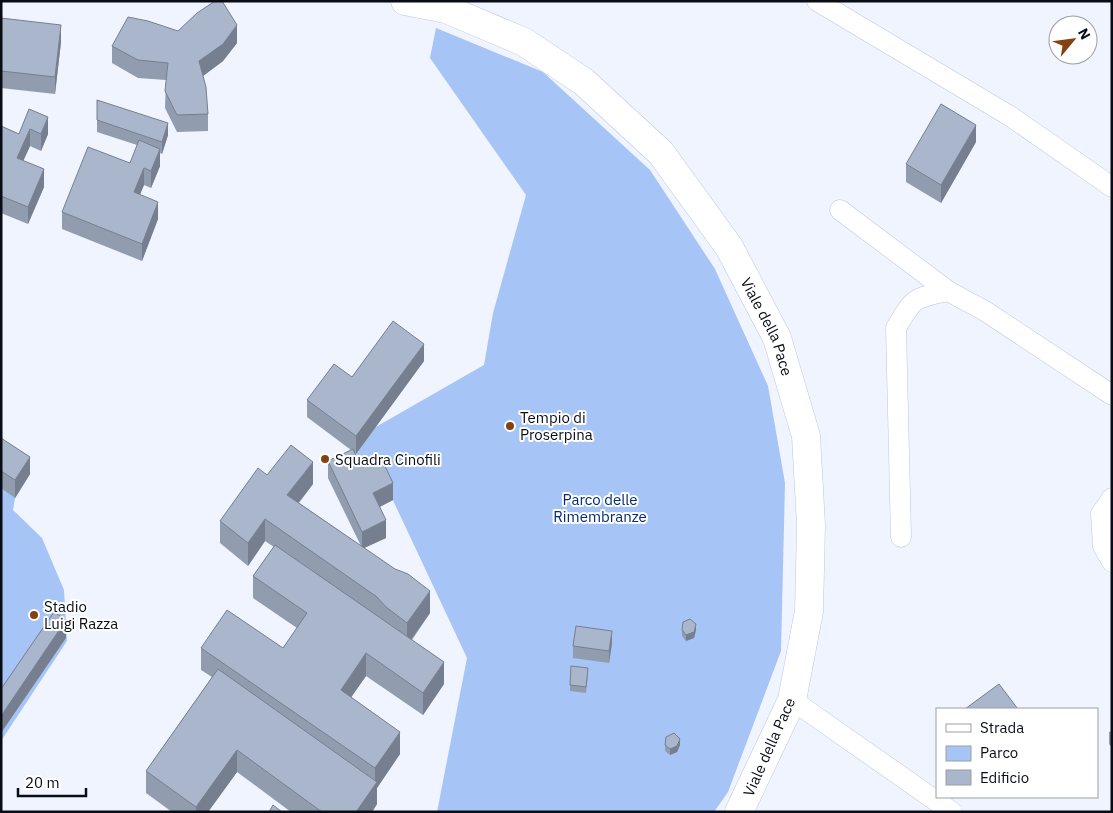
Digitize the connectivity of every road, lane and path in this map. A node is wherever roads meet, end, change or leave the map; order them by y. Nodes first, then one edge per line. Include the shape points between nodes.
1 (405, 1) edge
2 (817, 1) edge
3 (1112, 187) edge
4 (840, 210) dead end
5 (948, 290) junction
6 (1112, 395) edge
7 (1112, 498) edge
8 (901, 537) dead end
9 (1112, 562) edge
10 (792, 700) junction
11 (740, 812) edge
12 (952, 812) edge

1 - 10 main road, Viale della Pace via 446,9 524,42 584,82 661,154 729,247 777,338 806,436 811,525 809,611
2 - 3 street via 1010,116
4 - 5 street
5 - 6 street
5 - 8 street via 920,296 909,305 896,328
7 - 9 street via 1101,514 1103,546
10 - 11 main road, Viale della Pace
10 - 12 street

